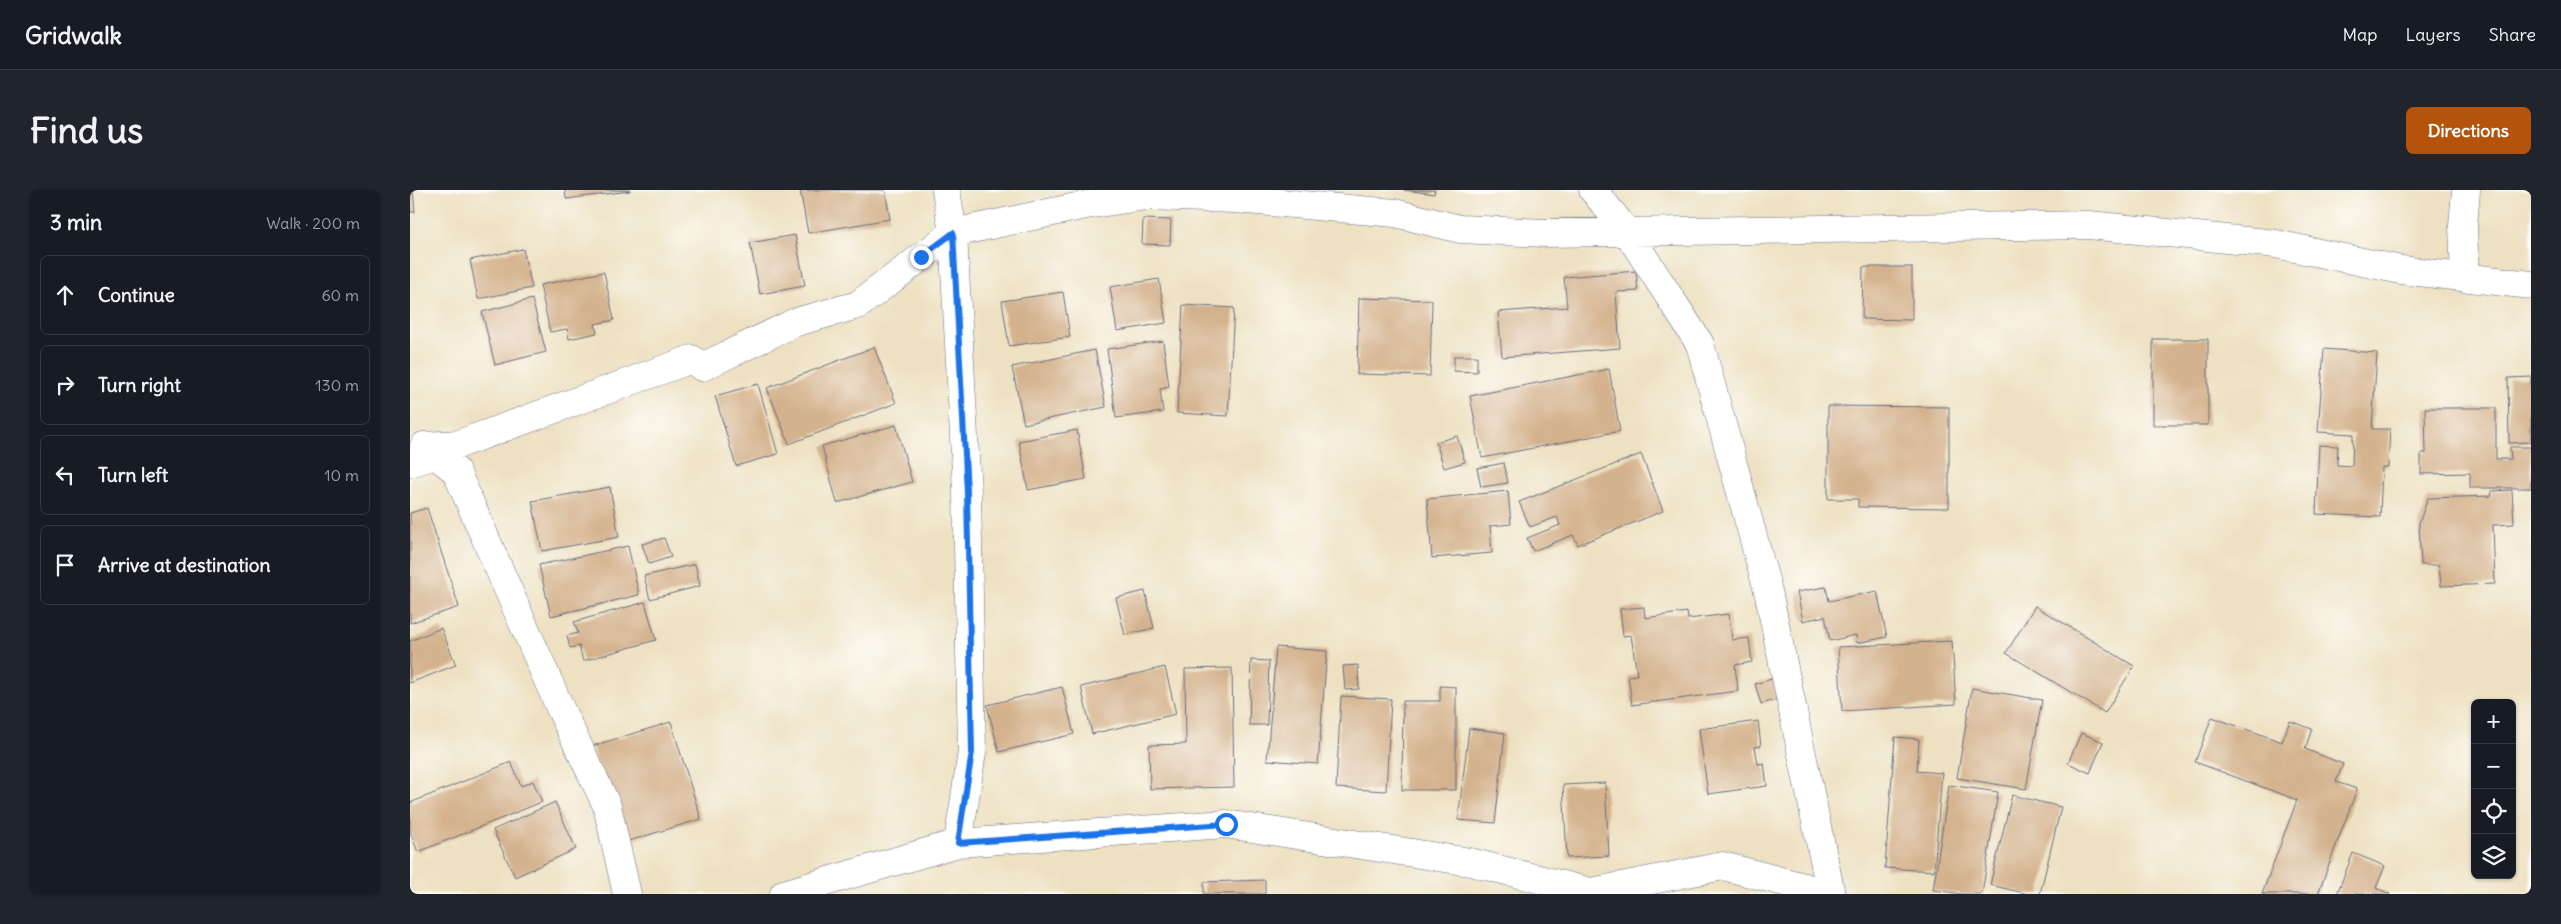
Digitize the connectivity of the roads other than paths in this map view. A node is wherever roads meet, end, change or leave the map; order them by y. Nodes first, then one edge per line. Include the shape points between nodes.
1 (946, 190) edge
2 (1593, 190) edge
3 (2466, 190) edge
4 (953, 233) junction
5 (1628, 233) junction
6 (2465, 278) junction
7 (2531, 285) edge
8 (417, 455) edge
9 (457, 457) junction
10 (958, 843) junction
11 (627, 894) edge
12 (784, 894) edge
13 (1831, 894) edge

1 - 4 street
2 - 5 street
3 - 6 street via 2462,226
4 - 5 street via 1086,205 1147,196 1235,199 1395,213 1460,229
4 - 9 street via 858,305 796,322 702,368 692,359
4 - 10 street via 967,492 972,752
5 - 6 street via 2089,225 2276,244 2401,270
5 - 13 street via 1700,344 1768,591
6 - 7 street
8 - 9 street
9 - 11 street via 561,710 607,806
10 - 12 street
10 - 13 street via 1226,824 1470,862 1592,892 1723,866

